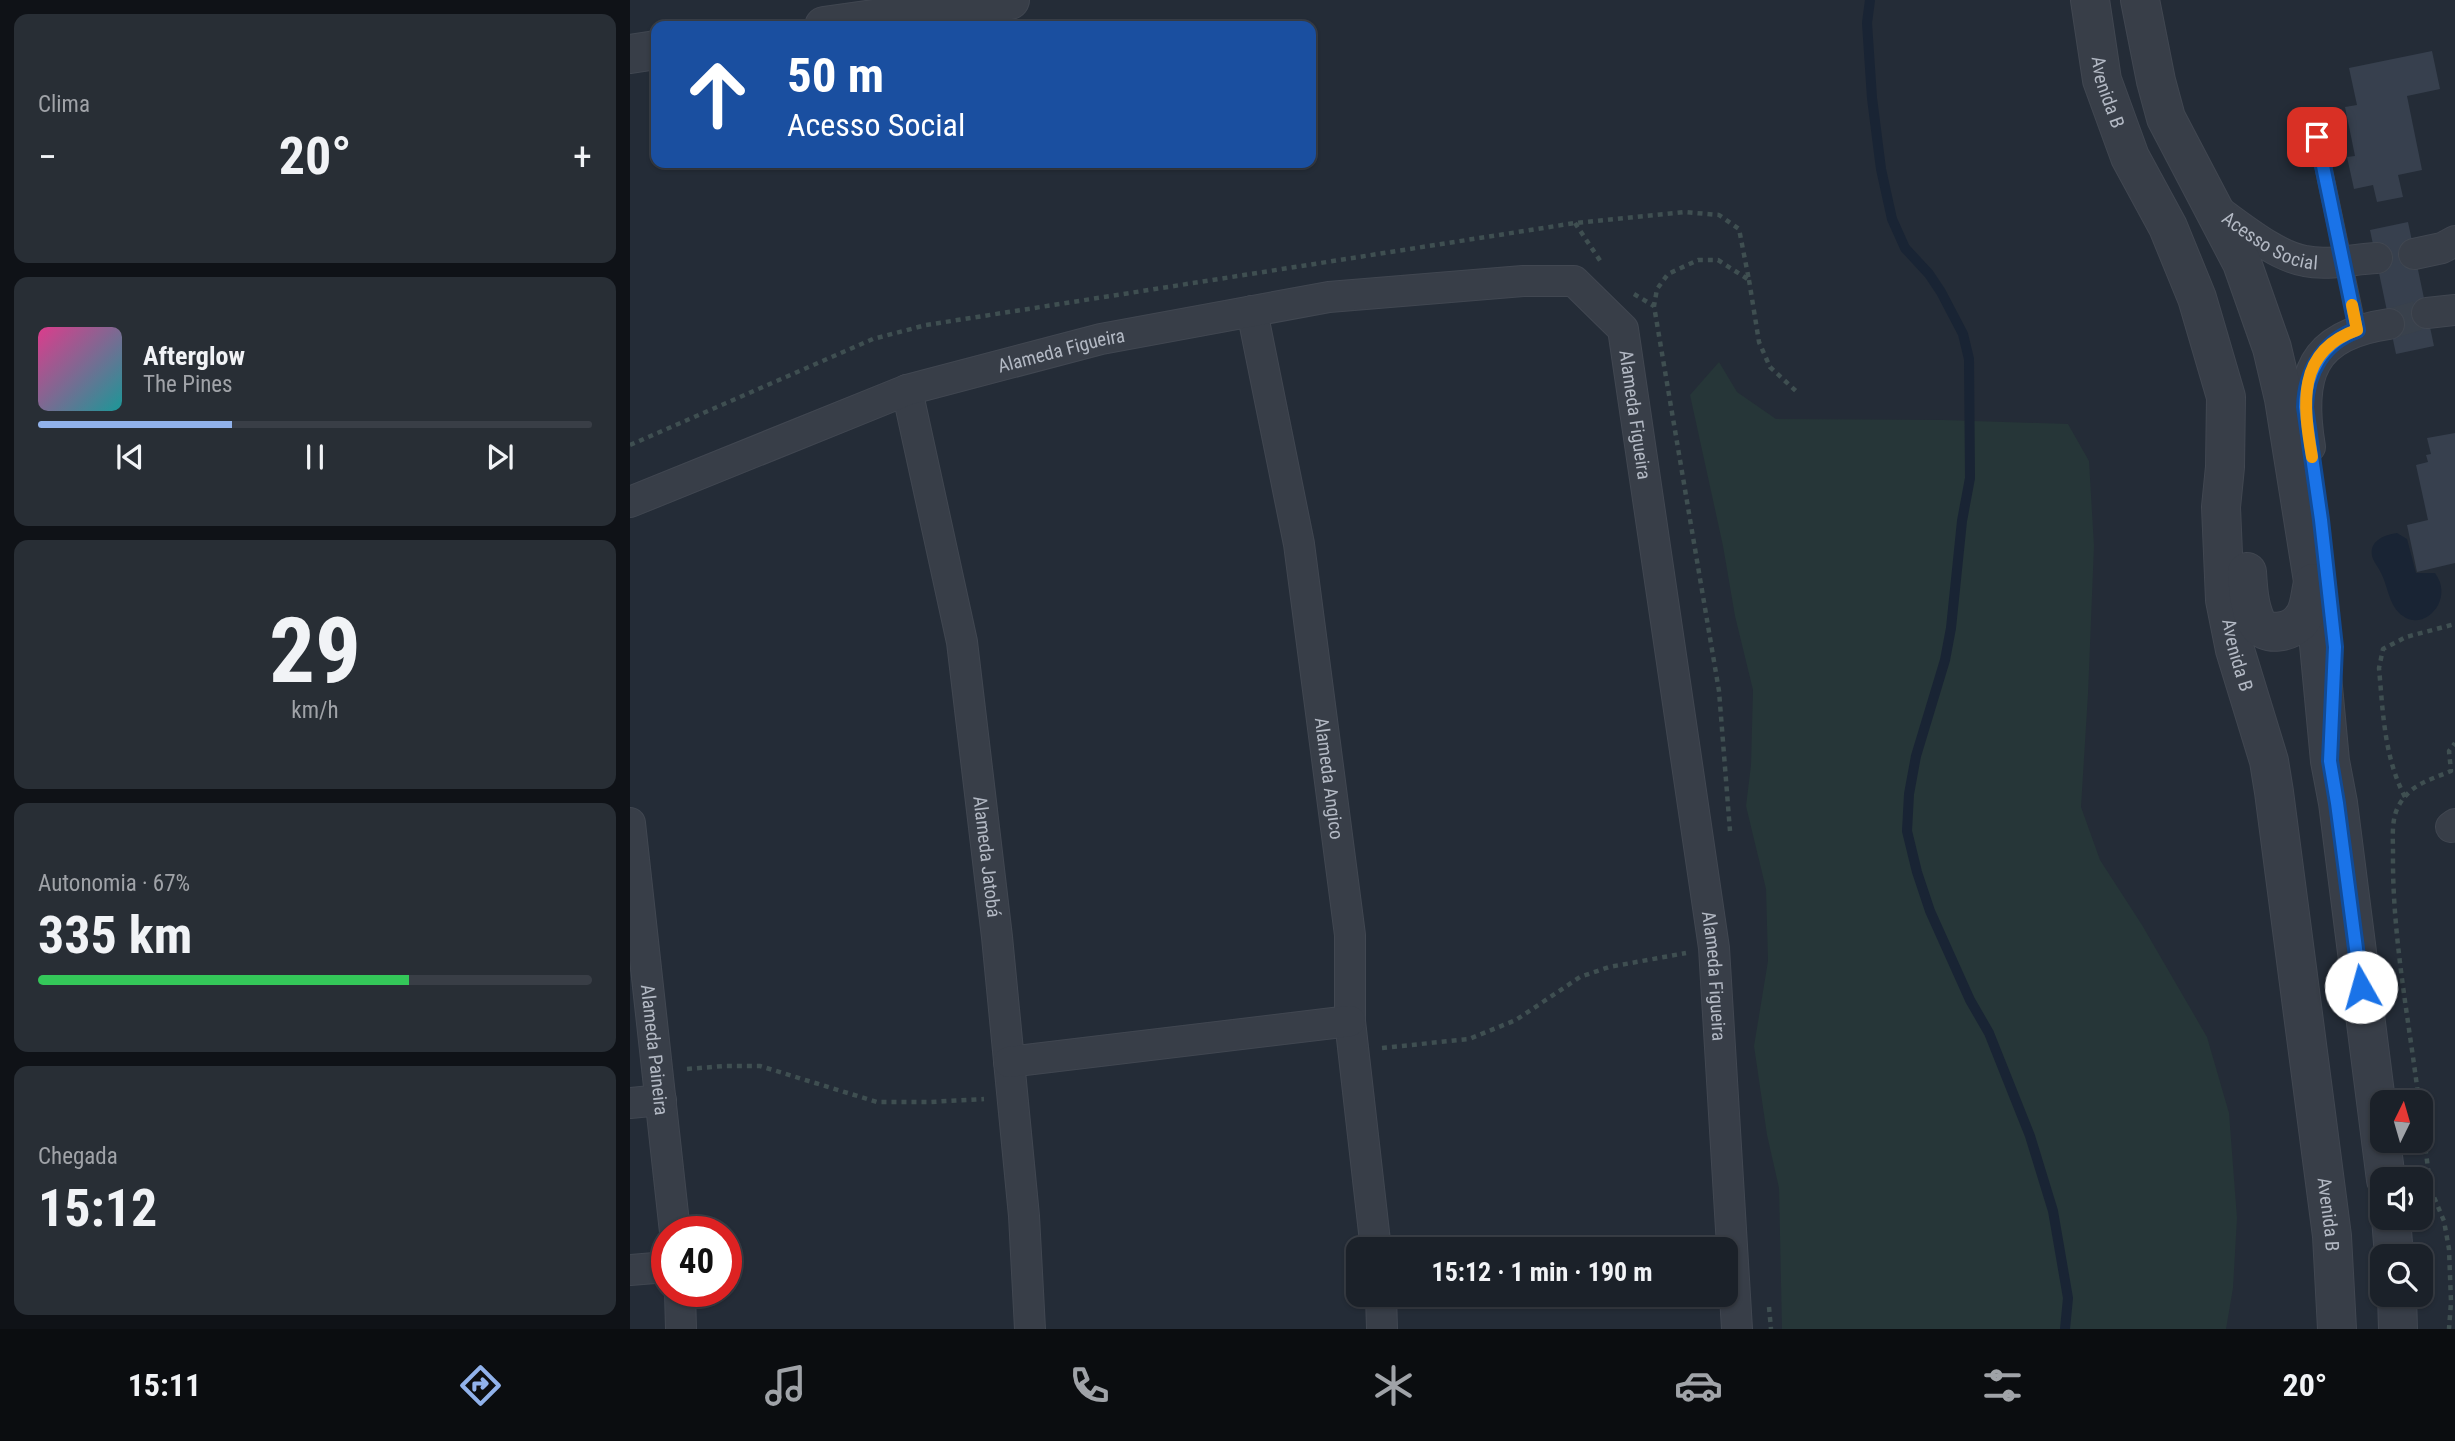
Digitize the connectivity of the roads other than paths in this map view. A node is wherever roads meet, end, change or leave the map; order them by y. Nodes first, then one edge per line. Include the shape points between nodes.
1 (1010, 0) edge
2 (2090, 0) edge
3 (2140, 0) edge
4 (860, 21) edge
5 (651, 51) edge
6 (630, 54) edge
7 (2317, 137) dead end
8 (2212, 207) junction
9 (2455, 242) edge
10 (2414, 254) dead end
11 (2377, 258) dead end
12 (2343, 260) junction
13 (1252, 311) junction
14 (2389, 324) tunnel mouth
15 (2357, 330) junction
16 (907, 390) junction
17 (2226, 397) junction
18 (630, 502) edge
19 (2321, 520) junction
20 (2313, 582) junction
21 (2330, 761) junction
22 (630, 823) edge
23 (1350, 1021) junction
24 (1009, 1062) junction
25 (660, 1086) junction
26 (630, 1103) edge
27 (2384, 1167) edge
28 (673, 1216) edge
29 (1375, 1237) edge
30 (651, 1268) edge
31 (630, 1270) edge
32 (680, 1307) edge
33 (1381, 1307) edge
34 (2397, 1307) edge
35 (681, 1329) edge
36 (1030, 1329) edge
37 (1382, 1329) edge
38 (1737, 1329) edge
39 (2337, 1329) edge
40 (2398, 1329) edge

1 - 4 street
2 - 17 street, Avenida B via 2102,80 2130,157 2168,227 2197,298
3 - 8 street via 2166,118
5 - 6 street
7 - 12 lane
8 - 12 street, Acesso Social via 2294,258 2321,263
8 - 20 street via 2242,263 2272,348
9 - 10 street
11 - 12 street, Acesso Social
12 - 15 lane
13 - 16 street, Alameda Figueira via 1101,339
13 - 23 street, Alameda Angico via 1299,544 1350,935
13 - 38 street, Alameda Figueira via 1329,297 1574,281 1623,329 1714,948
14 - 15 street
15 - 19 street via 2323,353 2305,394
16 - 18 street, Alameda Figueira
16 - 24 street, Alameda Jatobá via 962,642
17 - 20 street via 2238,457 2248,588 2262,629 2274,632 2297,624 2307,609
17 - 39 street, Avenida B via 2221,507 2225,600 2274,792 2329,1210
19 - 20 street
19 - 21 street via 2335,647
20 - 21 street
21 - 27 street
22 - 25 street, Alameda Paineira
23 - 24 street
23 - 29 street, Alameda Angico
24 - 36 street, Alameda Jatobá
25 - 26 street
25 - 28 street, Alameda Paineira
30 - 31 street
32 - 35 street
33 - 37 street
34 - 40 street

